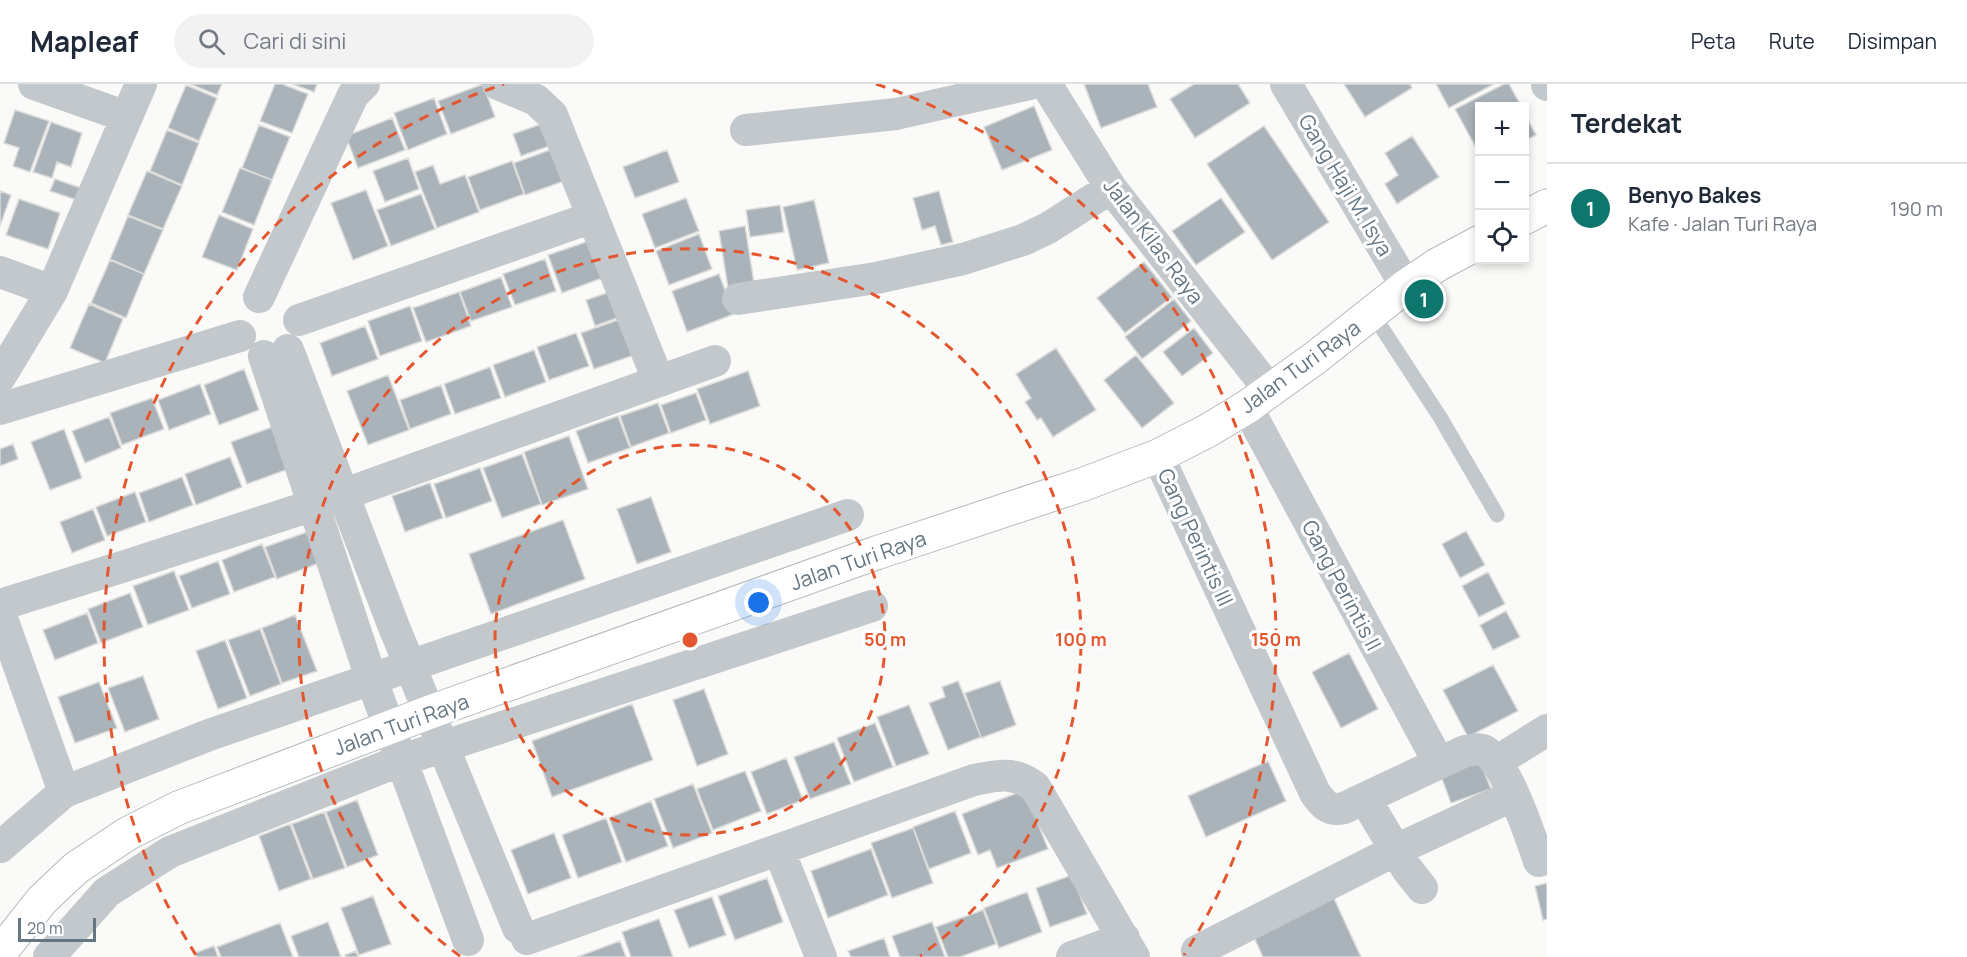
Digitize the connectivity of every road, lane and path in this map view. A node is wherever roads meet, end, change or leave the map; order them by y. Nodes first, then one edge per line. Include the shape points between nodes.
1 (34, 84) edge
2 (141, 84) edge
3 (364, 84) edge
4 (498, 84) edge
5 (1030, 84) edge
6 (1046, 84) edge
7 (1286, 84) edge
8 (127, 117) junction
9 (746, 130) dead end
10 (1111, 188) junction
11 (1547, 206) edge
12 (1529, 215) edge
13 (593, 217) junction
14 (1475, 244) edge
15 (0, 272) edge
16 (1406, 286) junction
17 (52, 291) junction
18 (260, 297) junction
19 (738, 299) dead end
20 (1372, 313) junction
21 (299, 320) junction
22 (240, 336) junction
23 (276, 353) junction
24 (716, 361) dead end
25 (0, 377) edge
26 (658, 380) junction
27 (1258, 399) junction
28 (0, 409) edge
29 (1158, 456) junction
30 (344, 494) junction
31 (314, 505) junction
32 (848, 515) dead end
33 (1497, 515) dead end
34 (0, 604) edge
35 (872, 606) dead end
36 (0, 613) edge
37 (411, 664) junction
38 (10, 676) edge
39 (371, 678) junction
40 (430, 712) junction
41 (390, 727) junction
42 (1547, 730) edge
43 (444, 746) junction
44 (402, 760) junction
45 (1496, 762) junction
46 (1439, 764) junction
47 (64, 792) junction
48 (1365, 799) junction
49 (1528, 805) edge
50 (0, 848) edge
51 (779, 850) junction
52 (1396, 850) junction
53 (1539, 861) dead end
54 (1422, 888) dead end
55 (525, 941) edge
56 (1129, 948) edge
57 (467, 949) edge
58 (1197, 951) dead end
59 (0, 953) edge
60 (49, 957) edge
61 (821, 957) edge
62 (1072, 957) edge

1 - 8 street
2 - 8 street
3 - 18 street via 353,96
4 - 13 street via 536,100 552,114
5 - 9 street via 896,114
6 - 10 street, Jalan Kilas Raya
7 - 16 street, Gang Haji M. Isya
8 - 17 street
10 - 19 street via 1048,228 973,256 876,278
10 - 27 street, Jalan Kilas Raya
11 - 12 street
13 - 21 street
13 - 26 street
14 - 16 street, Jalan Turi Raya
15 - 17 street
16 - 20 street, Jalan Turi Raya
17 - 25 street
18 - 21 street via 280,298
18 - 22 street via 240,317
20 - 27 street, Jalan Turi Raya
20 - 33 lane via 1440,417
21 - 23 street via 298,336
22 - 23 street via 254,353
22 - 28 street
23 - 30 street
23 - 31 street
24 - 26 street
26 - 30 street
27 - 29 street, Jalan Turi Raya
27 - 46 street, Gang Perintis II
29 - 40 street, Jalan Turi Raya
29 - 48 street, Gang Perintis III via 1315,793 1333,810
30 - 31 street
30 - 37 street
31 - 34 street
31 - 39 street
32 - 37 street
35 - 43 street
36 - 38 street
37 - 39 street
37 - 40 street
38 - 47 street
39 - 41 street
39 - 47 street
40 - 41 street, Jalan Turi Raya
40 - 43 street
41 - 44 street
41 - 59 street, Jalan Turi Raya via 178,808 127,834 76,868 42,900
42 - 45 street
43 - 44 street
43 - 55 street
44 - 57 street
44 - 60 street via 170,852 107,892
45 - 46 street via 1484,750 1476,749
45 - 49 street
46 - 48 street
47 - 50 street
48 - 52 street
49 - 52 street
49 - 53 street
51 - 55 street
51 - 56 street via 974,780 1014,776 1035,787
51 - 61 street
52 - 54 street
52 - 58 street
55 - 57 street via 508,922 496,920 474,930
56 - 62 street

